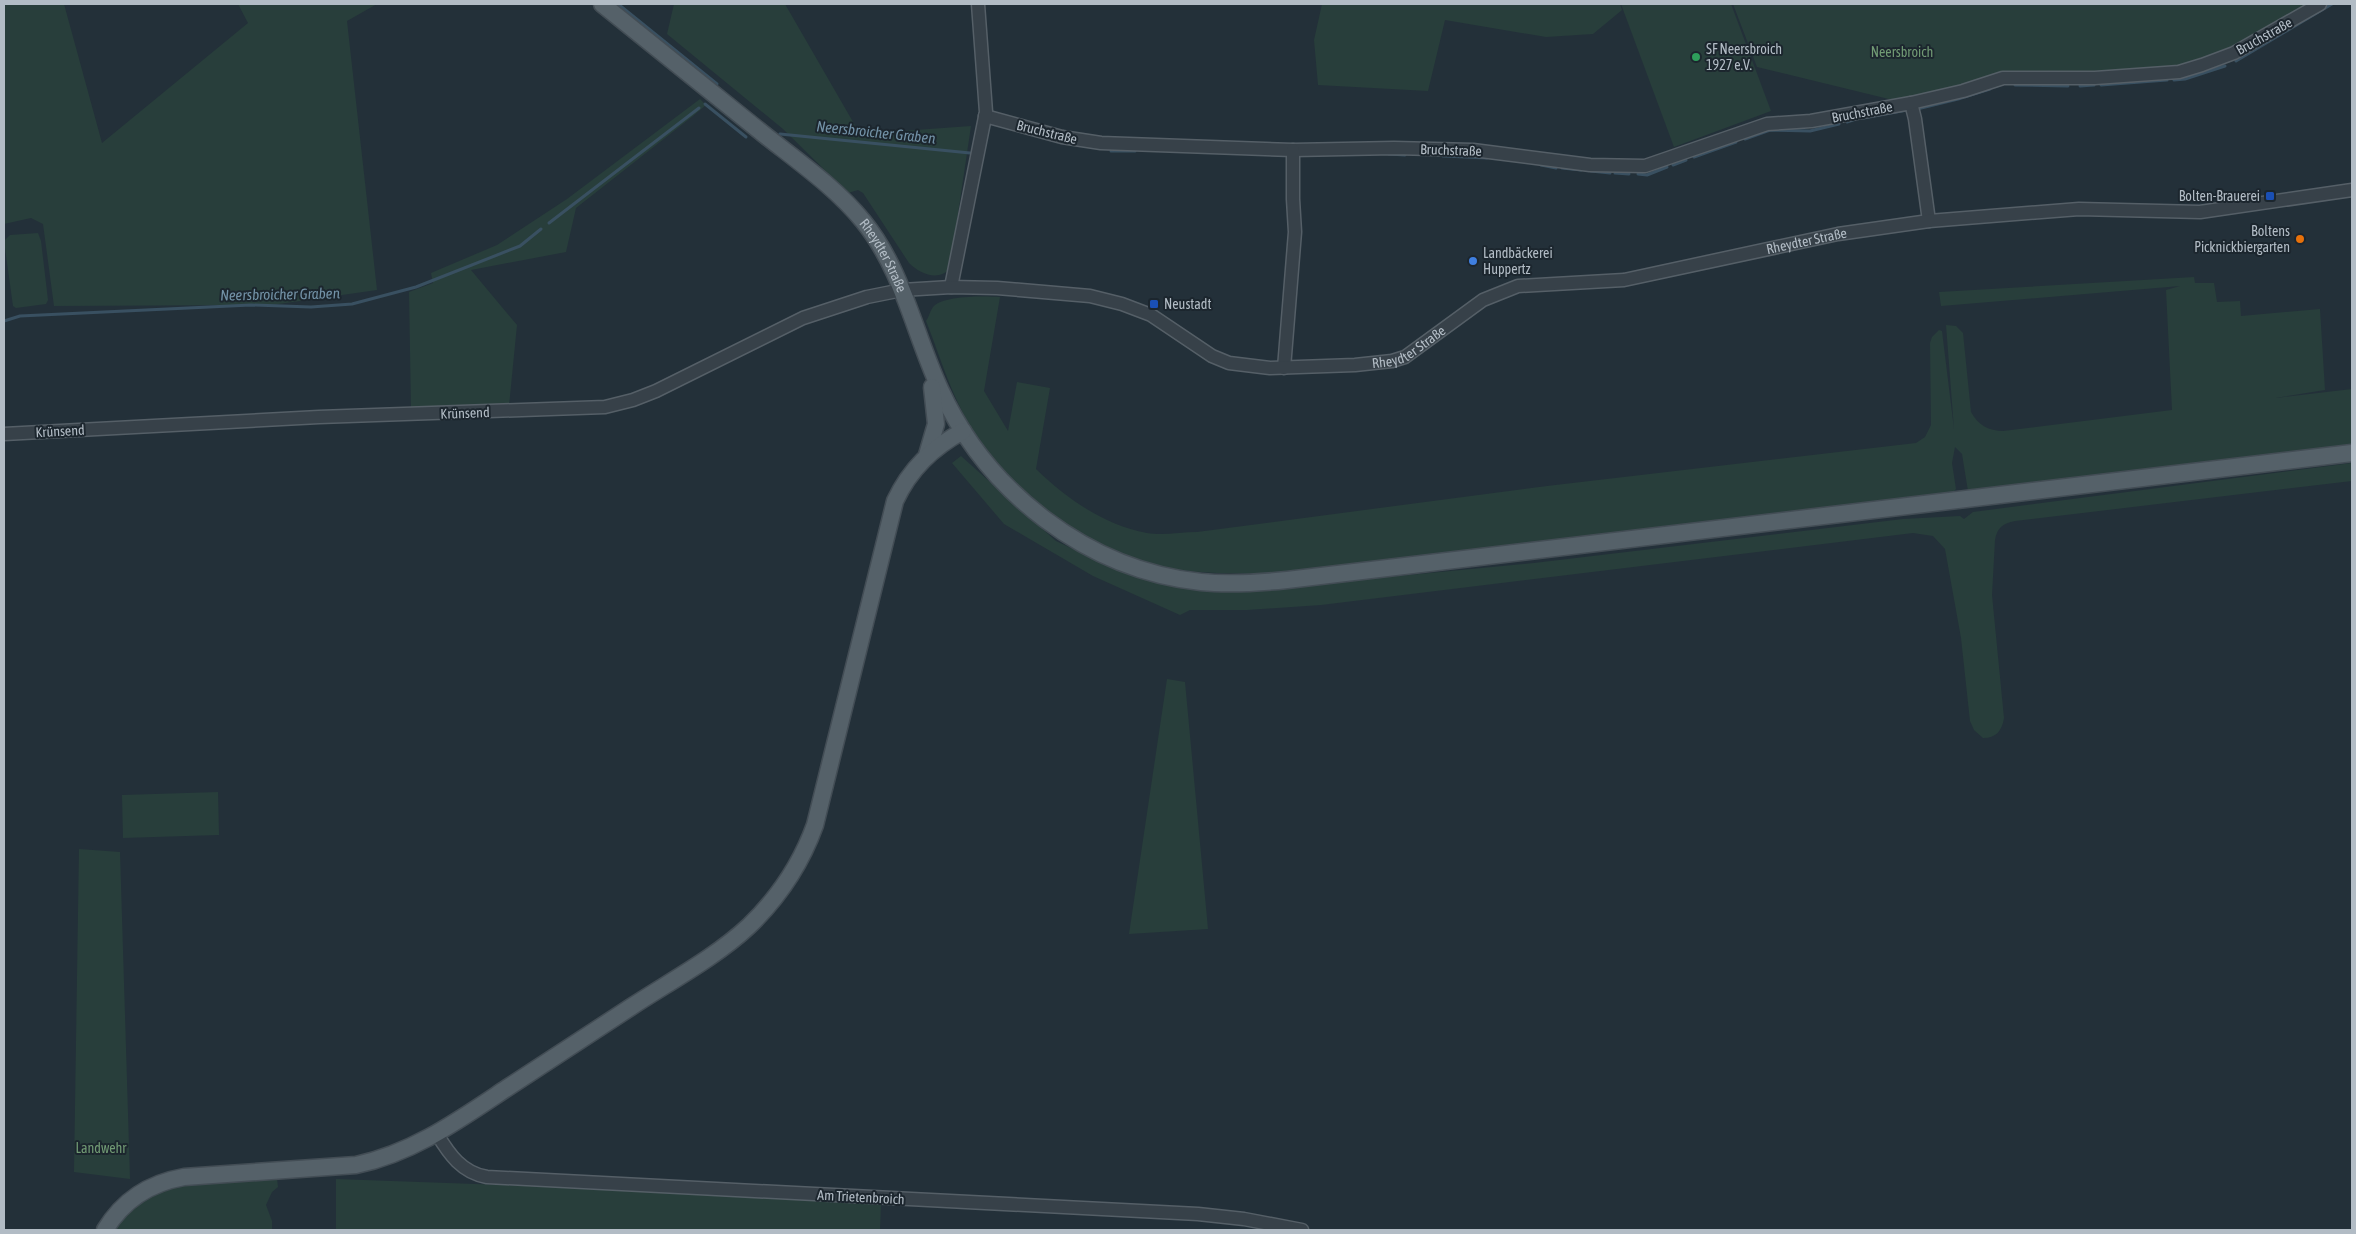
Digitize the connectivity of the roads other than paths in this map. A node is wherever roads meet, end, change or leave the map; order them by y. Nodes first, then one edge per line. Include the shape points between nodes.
1 (602, 4) edge
2 (978, 4) edge
3 (2320, 4) edge
4 (1911, 103) junction
5 (985, 116) junction
6 (1293, 150) junction
7 (2352, 190) edge
8 (1929, 221) junction
9 (951, 287) junction
10 (902, 290) junction
11 (927, 360) junction
12 (1284, 368) junction
13 (963, 431) junction
14 (4, 434) edge
15 (2352, 453) edge
16 (927, 455) junction
17 (437, 1134) junction
18 (106, 1230) edge
19 (1302, 1230) edge

1 - 10 main road, Rheydter Straße via 844,201 879,242
2 - 5 street
3 - 4 street, Bruchstraße via 2239,50 2179,72 2070,79 2003,78
4 - 6 street, Bruchstraße via 1811,121 1767,124 1656,163 1627,167 1473,150
4 - 8 street, Bruchstraße
5 - 6 street, Bruchstraße via 1091,142
5 - 9 street
6 - 12 street via 1295,232
7 - 8 street, Rheydter Straße via 2188,212 2079,210
8 - 12 street, Rheydter Straße via 1838,234 1624,280 1518,286 1483,300 1398,360
9 - 10 street, Rheydter Straße
9 - 12 street, Rheydter Straße via 1060,292 1104,299 1152,315 1218,359 1245,366
10 - 11 main road
10 - 14 street, Krünsend via 803,318 656,391 605,407
11 - 13 main road
11 - 16 main road via 936,418
13 - 15 main road via 1008,488 1070,537 1142,570 1218,583 1287,580
13 - 16 main road
16 - 17 main road via 904,484 892,509 821,803 808,843 784,886 758,917 730,942
17 - 18 main road via 401,1152 356,1165 168,1180 130,1200
17 - 19 street, Am Trietenbroich via 456,1161 487,1177 1198,1214

